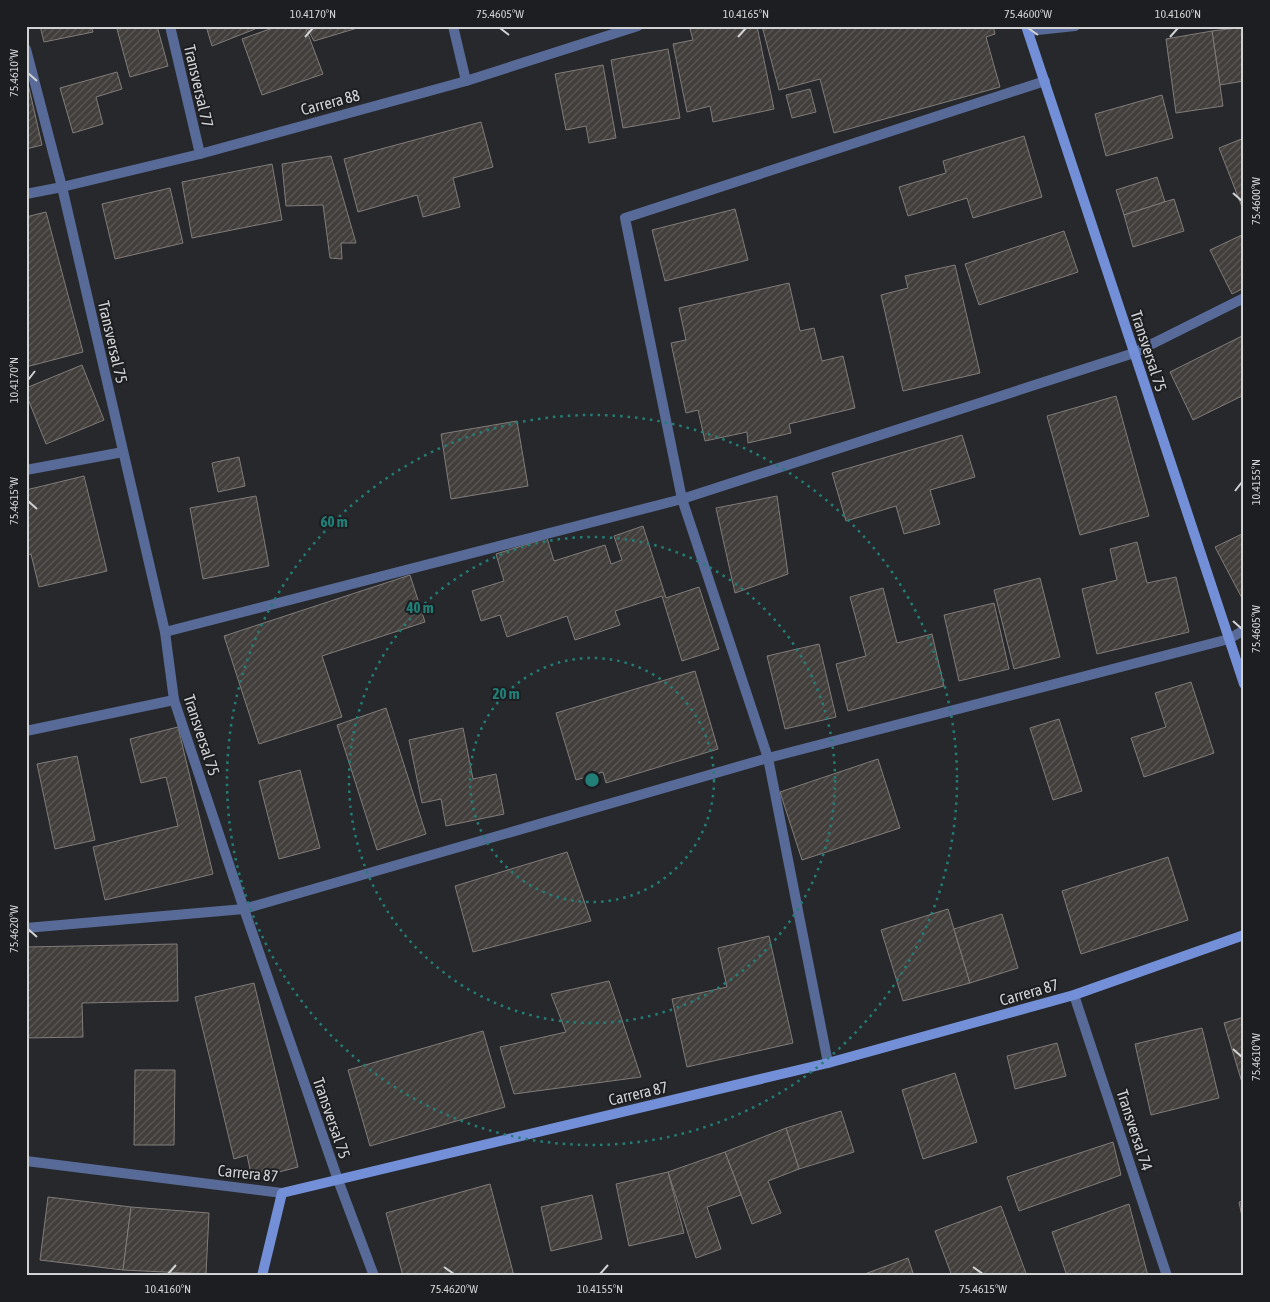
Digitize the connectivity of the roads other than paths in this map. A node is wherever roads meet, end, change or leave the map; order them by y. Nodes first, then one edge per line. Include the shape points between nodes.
1 (170, 26) edge
2 (453, 26) edge
3 (638, 26) edge
4 (1075, 26) edge
5 (1027, 29) edge
6 (26, 49) edge
7 (466, 80) junction
8 (1045, 81) junction
9 (200, 154) junction
10 (62, 187) junction
11 (26, 194) edge
12 (1244, 298) edge
13 (1134, 353) junction
14 (123, 452) junction
15 (26, 470) edge
16 (682, 499) junction
17 (1244, 630) edge
18 (165, 632) junction
19 (1229, 639) junction
20 (1244, 684) edge
21 (174, 700) junction
22 (26, 731) edge
23 (768, 758) junction
24 (244, 909) junction
25 (26, 928) edge
26 (1244, 935) edge
27 (1074, 995) junction
28 (828, 1063) junction
29 (26, 1162) edge
30 (338, 1180) junction
31 (282, 1193) junction
32 (262, 1276) edge
33 (374, 1276) edge
34 (1167, 1276) edge

1 - 9 street, Transversal 77
2 - 7 street
3 - 7 street, Carrera 88
4 - 5 street
5 - 8 street, Transversal 75
6 - 10 street, Transversal 75
7 - 9 street, Carrera 88
8 - 13 street, Transversal 75
8 - 16 street via 625,218
9 - 10 street, Carrera 88
10 - 11 street, Carrera 88
10 - 14 street, Transversal 75
12 - 13 street
13 - 16 street
13 - 19 street, Transversal 75
14 - 15 street
14 - 18 street, Transversal 75
16 - 18 street
16 - 23 street
17 - 19 street
18 - 21 street, Transversal 75
19 - 20 street, Transversal 75
19 - 23 street
21 - 22 street
21 - 24 street, Transversal 75
23 - 24 street
23 - 28 street
24 - 25 street
24 - 30 street, Transversal 75
26 - 27 street, Carrera 87
27 - 28 street, Carrera 87
27 - 34 street, Transversal 74
28 - 30 street, Carrera 87
29 - 31 street, Carrera 87
30 - 31 street, Carrera 87
30 - 33 street, Transversal 75
31 - 32 street

